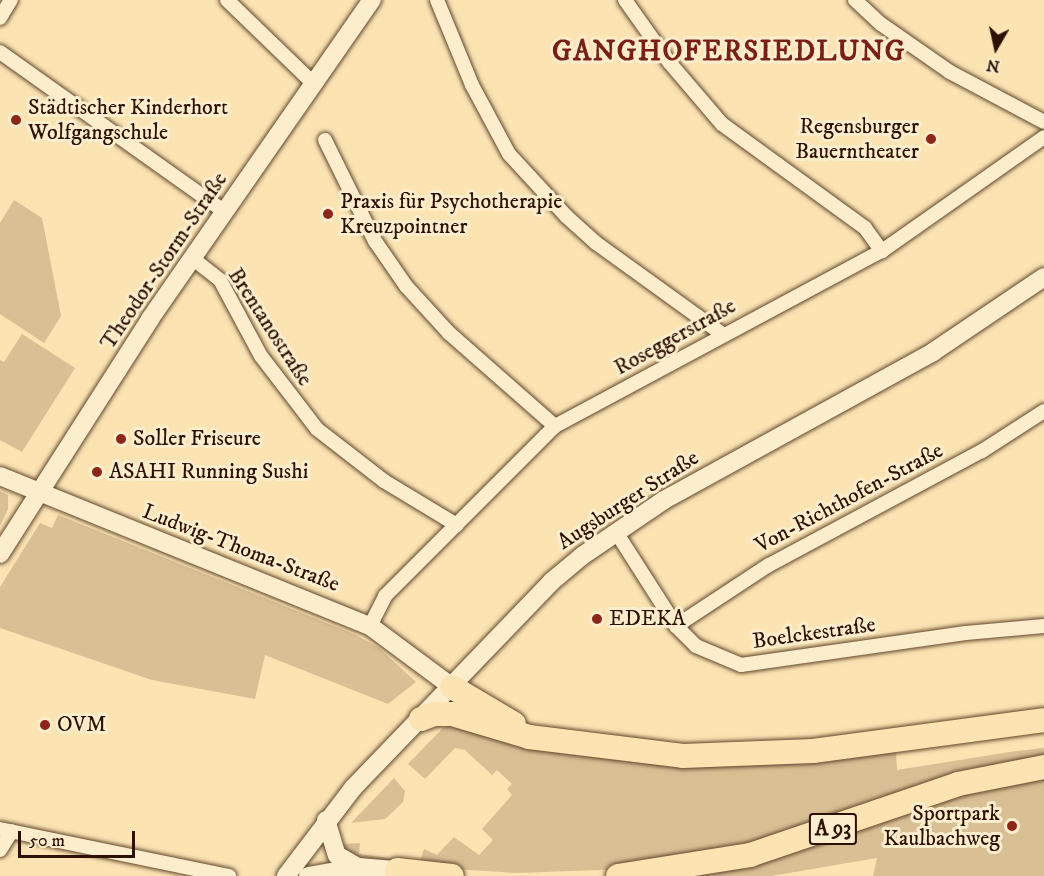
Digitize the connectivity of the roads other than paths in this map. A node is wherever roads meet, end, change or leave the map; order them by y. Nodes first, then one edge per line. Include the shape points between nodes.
1 (11, 0) edge
2 (227, 0) edge
3 (372, 0) edge
4 (437, 0) edge
5 (625, 0) edge
6 (855, 0) edge
7 (0, 18) edge
8 (0, 52) edge
9 (315, 85) junction
10 (1044, 122) edge
11 (1044, 137) edge
12 (325, 140) dead end
13 (225, 212) junction
14 (882, 251) junction
15 (192, 258) junction
16 (1044, 277) edge
17 (722, 334) junction
18 (1044, 411) edge
19 (555, 426) junction
20 (0, 476) edge
21 (40, 494) junction
22 (457, 525) junction
23 (616, 532) junction
24 (0, 554) edge
25 (370, 626) junction
26 (676, 626) junction
27 (1044, 626) edge
28 (452, 687) junction
29 (421, 719) junction
30 (1044, 720) edge
31 (552, 741) junction
32 (1044, 767) edge
33 (326, 820) junction
34 (6, 830) edge
35 (0, 850) edge
36 (359, 867) junction
37 (398, 873) edge
38 (229, 876) edge
39 (286, 876) edge
40 (308, 876) edge
41 (452, 876) edge
42 (618, 876) edge

1 - 7 street
2 - 9 street
3 - 9 street, Theodor-Storm-Straße
4 - 17 street via 472,85 509,154 559,210 596,243
5 - 14 street via 669,62 722,124 865,228
6 - 10 street via 881,24 942,66
8 - 13 street
9 - 13 street, Theodor-Storm-Straße
11 - 14 street, Roseggerstraße
12 - 19 street via 375,241 406,286 449,333
13 - 15 street, Theodor-Storm-Straße
14 - 17 street, Roseggerstraße
15 - 21 street, Theodor-Storm-Straße
15 - 22 street, Brentanostraße via 220,280 261,356 317,429 384,481
16 - 23 street, Augsburger Straße via 933,352 773,438
17 - 19 street, Roseggerstraße
18 - 26 street, Von-Richthofen-Straße via 982,451 769,565
19 - 22 street, Roseggerstraße
20 - 21 street, Ludwig-Thoma-Straße
21 - 24 street, Theodor-Storm-Straße
21 - 25 street, Ludwig-Thoma-Straße
22 - 25 street, Roseggerstraße via 385,596
23 - 26 street, Boelckestraße
23 - 28 street, Augsburger Straße via 551,582
25 - 28 street, Ludwig-Thoma-Straße
26 - 27 street, Boelckestraße via 696,645 741,665 966,633
28 - 29 street, Augsburger Straße
28 - 31 highway via 500,718
29 - 31 highway via 452,714 506,732
29 - 33 street, Augsburger Straße
30 - 31 highway via 824,750 750,756 656,755
32 - 42 highway, A 93 via 958,784 750,855
33 - 36 street via 337,855
33 - 39 street, Augsburger Straße
34 - 35 street
34 - 38 street
36 - 37 street
36 - 40 street
37 - 41 highway

